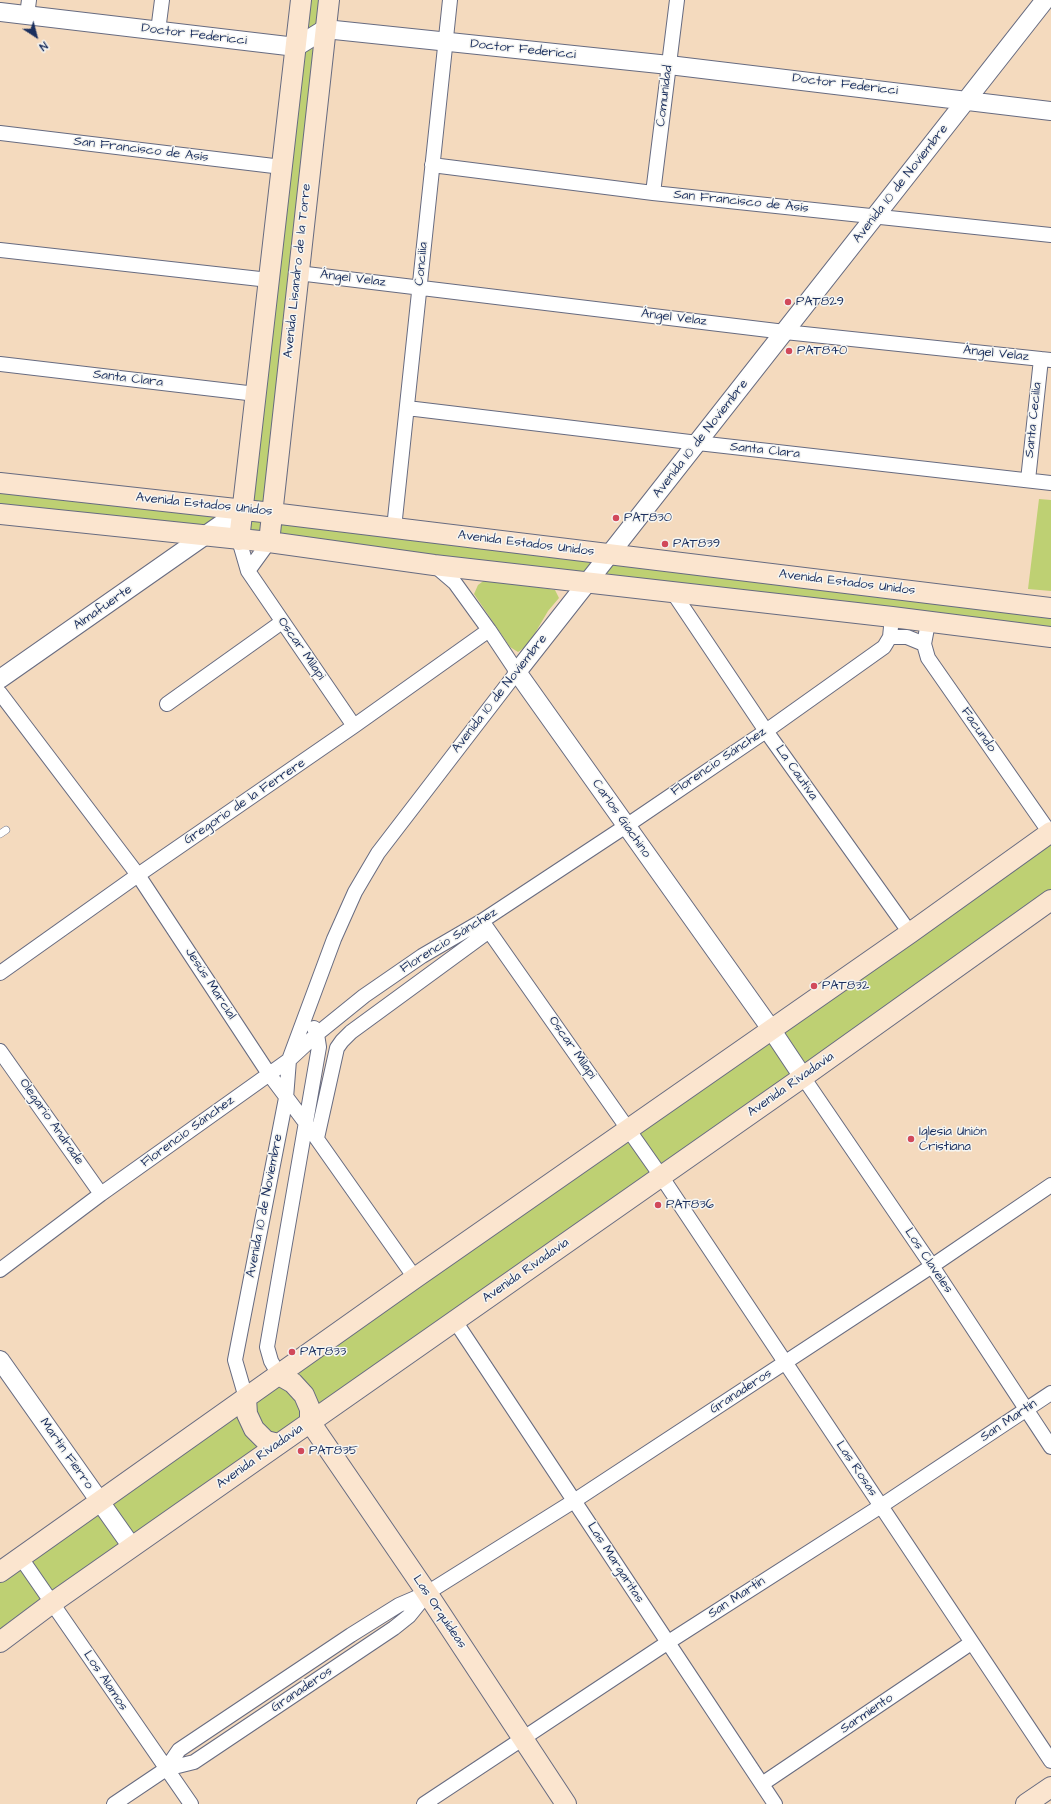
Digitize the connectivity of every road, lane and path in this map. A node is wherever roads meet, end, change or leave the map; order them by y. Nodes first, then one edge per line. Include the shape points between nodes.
1 (162, 0) edge
2 (301, 0) edge
3 (329, 0) edge
4 (450, 0) edge
5 (677, 0) edge
6 (1045, 0) edge
7 (28, 7) edge
8 (0, 12) edge
9 (325, 29) junction
10 (158, 31) junction
11 (446, 41) junction
12 (296, 47) junction
13 (669, 65) junction
14 (967, 100) junction
15 (1051, 111) edge
16 (0, 133) edge
17 (432, 165) junction
18 (282, 167) junction
19 (653, 193) junction
20 (875, 217) junction
21 (1051, 234) edge
22 (0, 250) edge
23 (298, 273) junction
24 (268, 280) junction
25 (420, 287) junction
26 (785, 332) junction
27 (1046, 360) edge
28 (0, 364) edge
29 (256, 394) junction
30 (407, 408) junction
31 (698, 443) junction
32 (1028, 480) junction
33 (1051, 483) edge
34 (0, 484) edge
35 (243, 509) junction
36 (272, 512) junction
37 (0, 514) edge
38 (394, 528) junction
39 (205, 536) junction
40 (239, 540) junction
41 (269, 542) junction
42 (610, 555) junction
43 (434, 565) junction
44 (248, 571) junction
45 (588, 584) junction
46 (893, 588) junction
47 (672, 591) junction
48 (931, 593) junction
49 (1051, 608) edge
50 (892, 617) junction
51 (282, 622) junction
52 (928, 622) junction
53 (489, 630) junction
54 (890, 637) junction
55 (1051, 637) edge
56 (924, 644) junction
57 (517, 672) junction
58 (0, 679) edge
59 (0, 693) edge
60 (166, 704) dead end
61 (354, 726) junction
62 (766, 731) junction
63 (626, 826) junction
64 (1051, 833) edge
65 (138, 875) junction
66 (1051, 900) edge
67 (486, 926) junction
68 (910, 933) junction
69 (0, 973) edge
70 (307, 1015) junction
71 (771, 1029) junction
72 (317, 1034) junction
73 (0, 1050) edge
74 (290, 1060) junction
75 (268, 1074) junction
76 (803, 1077) junction
77 (286, 1098) junction
78 (305, 1122) junction
79 (628, 1130) junction
80 (317, 1138) junction
81 (661, 1176) junction
82 (1051, 1185) edge
83 (101, 1194) junction
84 (932, 1266) junction
85 (0, 1270) edge
86 (415, 1278) junction
87 (455, 1321) junction
88 (0, 1360) edge
89 (786, 1363) junction
90 (279, 1375) junction
91 (1051, 1393) edge
92 (246, 1398) junction
93 (1026, 1409) junction
94 (310, 1422) junction
95 (278, 1444) junction
96 (1051, 1447) edge
97 (99, 1501) junction
98 (574, 1501) junction
99 (881, 1506) junction
100 (132, 1547) junction
101 (21, 1558) junction
102 (0, 1572) edge
103 (427, 1593) junction
104 (52, 1603) junction
105 (0, 1642) edge
106 (667, 1643) junction
107 (972, 1644) junction
108 (523, 1738) junction
109 (1051, 1761) edge
110 (166, 1769) junction
111 (762, 1784) junction
112 (1051, 1787) edge
113 (114, 1804) edge
114 (191, 1804) edge
115 (424, 1804) edge
116 (566, 1804) edge
117 (775, 1804) edge
118 (1026, 1804) edge

1 - 10 street
2 - 12 main road, Avenida Lisandro de la Torre
3 - 9 main road, Avenida Lisandro de la Torre
4 - 11 street, Concilia
5 - 13 street, Comunidad
6 - 14 street, Avenida 10 de Noviembre
7 - 8 street, Doctor Federicci
7 - 10 street, Doctor Federicci
9 - 11 street, Doctor Federicci
9 - 12 street
9 - 23 main road, Avenida Lisandro de la Torre
10 - 12 street, Doctor Federicci
11 - 13 street, Doctor Federicci
11 - 17 street, Concilia
12 - 18 main road, Avenida Lisandro de la Torre
13 - 14 street, Doctor Federicci
13 - 19 street, Comunidad
14 - 15 street, Doctor Federicci
14 - 20 street, Avenida 10 de Noviembre
16 - 18 street, San Francisco de Asís
17 - 19 street, San Francisco de Asís
17 - 25 street, Concilia
18 - 24 main road, Avenida Lisandro de la Torre
19 - 20 street, San Francisco de Asís
20 - 21 street, San Francisco de Asís
20 - 26 street, Avenida 10 de Noviembre
22 - 24 street
23 - 25 street, Ángel Velaz
23 - 36 main road, Avenida Lisandro de la Torre
24 - 29 main road, Avenida Lisandro de la Torre
25 - 26 street, Ángel Velaz
25 - 30 street, Concilia
26 - 27 street, Ángel Velaz
26 - 31 street, Avenida 10 de Noviembre
27 - 32 street, Santa Cecilia
28 - 29 street, Santa Clara
29 - 35 main road, Avenida Lisandro de la Torre
30 - 31 street, Santa Clara
30 - 38 street, Concilia
31 - 32 street, Santa Clara
31 - 42 street, Avenida 10 de Noviembre
32 - 33 street, Santa Clara
34 - 35 main road, Avenida Estados Unidos
35 - 36 main road, Avenida Estados Unidos
35 - 39 street, Almafuerte
35 - 40 main road, Avenida Lisandro de la Torre
36 - 38 main road, Avenida Estados Unidos
36 - 41 main road, Avenida Lisandro de la Torre
37 - 39 main road
38 - 42 main road, Avenida Estados Unidos
39 - 40 main road
39 - 58 street, Almafuerte
40 - 41 main road
40 - 44 street, Oscar Milapi
41 - 43 main road
41 - 44 street
42 - 45 street, Avenida 10 de Noviembre
42 - 46 main road, Avenida Estados Unidos
43 - 45 main road
43 - 53 street, Carlos Giachino via 455,583
44 - 51 street, Oscar Milapi
45 - 47 main road
45 - 57 street, Avenida 10 de Noviembre
46 - 48 main road, Avenida Estados Unidos
46 - 50 main road
47 - 50 main road
47 - 62 street, La Cautiva
48 - 49 main road, Avenida Estados Unidos
48 - 52 main road
50 - 52 main road
50 - 54 street
51 - 60 street
51 - 61 street, Oscar Milapi
52 - 55 main road
52 - 56 street
53 - 57 street, Carlos Giachino
53 - 61 street, Gregorio de la Ferrere
54 - 56 street via 907,637
54 - 62 street, Florencio Sánchez via 884,647
56 - 64 street, Facundo via 928,658
57 - 63 street, Carlos Giachino
57 - 70 street, Avenida 10 de Noviembre via 378,853 355,892 334,939
59 - 65 street, Jesús Marcial
61 - 65 street, Gregorio de la Ferrere
62 - 63 street, Florencio Sánchez
62 - 68 street, La Cautiva
63 - 67 street, Florencio Sánchez
63 - 71 street, Carlos Giachino
64 - 68 main road
65 - 69 street, Gregorio de la Ferrere
65 - 75 street, Jesús Marcial
66 - 76 main road, Avenida Rivadavia
67 - 72 street, Florencio Sánchez via 422,956 364,996
67 - 79 street, Oscar Milapi
67 - 80 street via 350,1032 342,1041 337,1048
68 - 71 main road
70 - 72 street, Avenida 10 de Noviembre
70 - 74 street, Avenida 10 de Noviembre
71 - 76 street, Carlos Giachino
71 - 79 main road
72 - 74 street, Florencio Sánchez
72 - 78 street, Avenida 10 de Noviembre via 319,1047
73 - 83 street, Olegario Andrade
74 - 75 street, Florencio Sánchez
74 - 77 street, Avenida 10 de Noviembre
75 - 77 street, Jesús Marcial
75 - 83 street, Florencio Sánchez
76 - 81 main road, Avenida Rivadavia
76 - 84 street, Los Claveles
77 - 78 street, Jesús Marcial
77 - 92 street, Avenida 10 de Noviembre via 235,1360
78 - 80 street, Jesús Marcial
78 - 90 street, Avenida 10 de Noviembre via 267,1347
79 - 81 street, Oscar Milapi
79 - 86 main road
80 - 86 street, Jesús Marcial
81 - 87 main road, Avenida Rivadavia
81 - 89 street, Las Rosas
82 - 84 street, Granaderos
83 - 85 street, Florencio Sánchez
84 - 89 street, Granaderos
84 - 93 street, Los Claveles
86 - 90 main road
87 - 94 main road, Avenida Rivadavia
87 - 98 street, Las Margaritas
88 - 97 street, Martin Fierro
89 - 98 street, Granaderos
89 - 99 street, Las Rosas
90 - 92 main road
90 - 94 main road via 293,1383 304,1394 310,1409
91 - 93 street, San Martín
92 - 95 main road via 247,1414 254,1429 266,1440
92 - 97 main road
93 - 96 street, Los Claveles
93 - 99 street, San Martín
94 - 95 main road, Avenida Rivadavia
94 - 103 main road, Las Orquídeas
95 - 100 main road, Avenida Rivadavia
97 - 100 street, Martin Fierro
97 - 101 main road
98 - 103 street, Granaderos
98 - 106 street, Las Margaritas
99 - 106 street, San Martín
99 - 107 street, Las Rosas
100 - 104 main road, Avenida Rivadavia
101 - 102 main road
101 - 104 street, Los Alamos
103 - 108 main road, Las Orquídeas
103 - 110 street, Granaderos via 409,1616 394,1628 194,1762
104 - 105 main road, Avenida Rivadavia
104 - 110 street, Los Alamos
106 - 108 street, San Martín
106 - 111 street, Las Margaritas
107 - 109 street, Las Rosas
107 - 111 street, Sarmiento
108 - 115 street, San Martín
108 - 116 main road, Las Orquídeas
110 - 113 street, Granaderos
110 - 114 street, Los Alamos
111 - 117 street, Las Margaritas
112 - 118 main road

